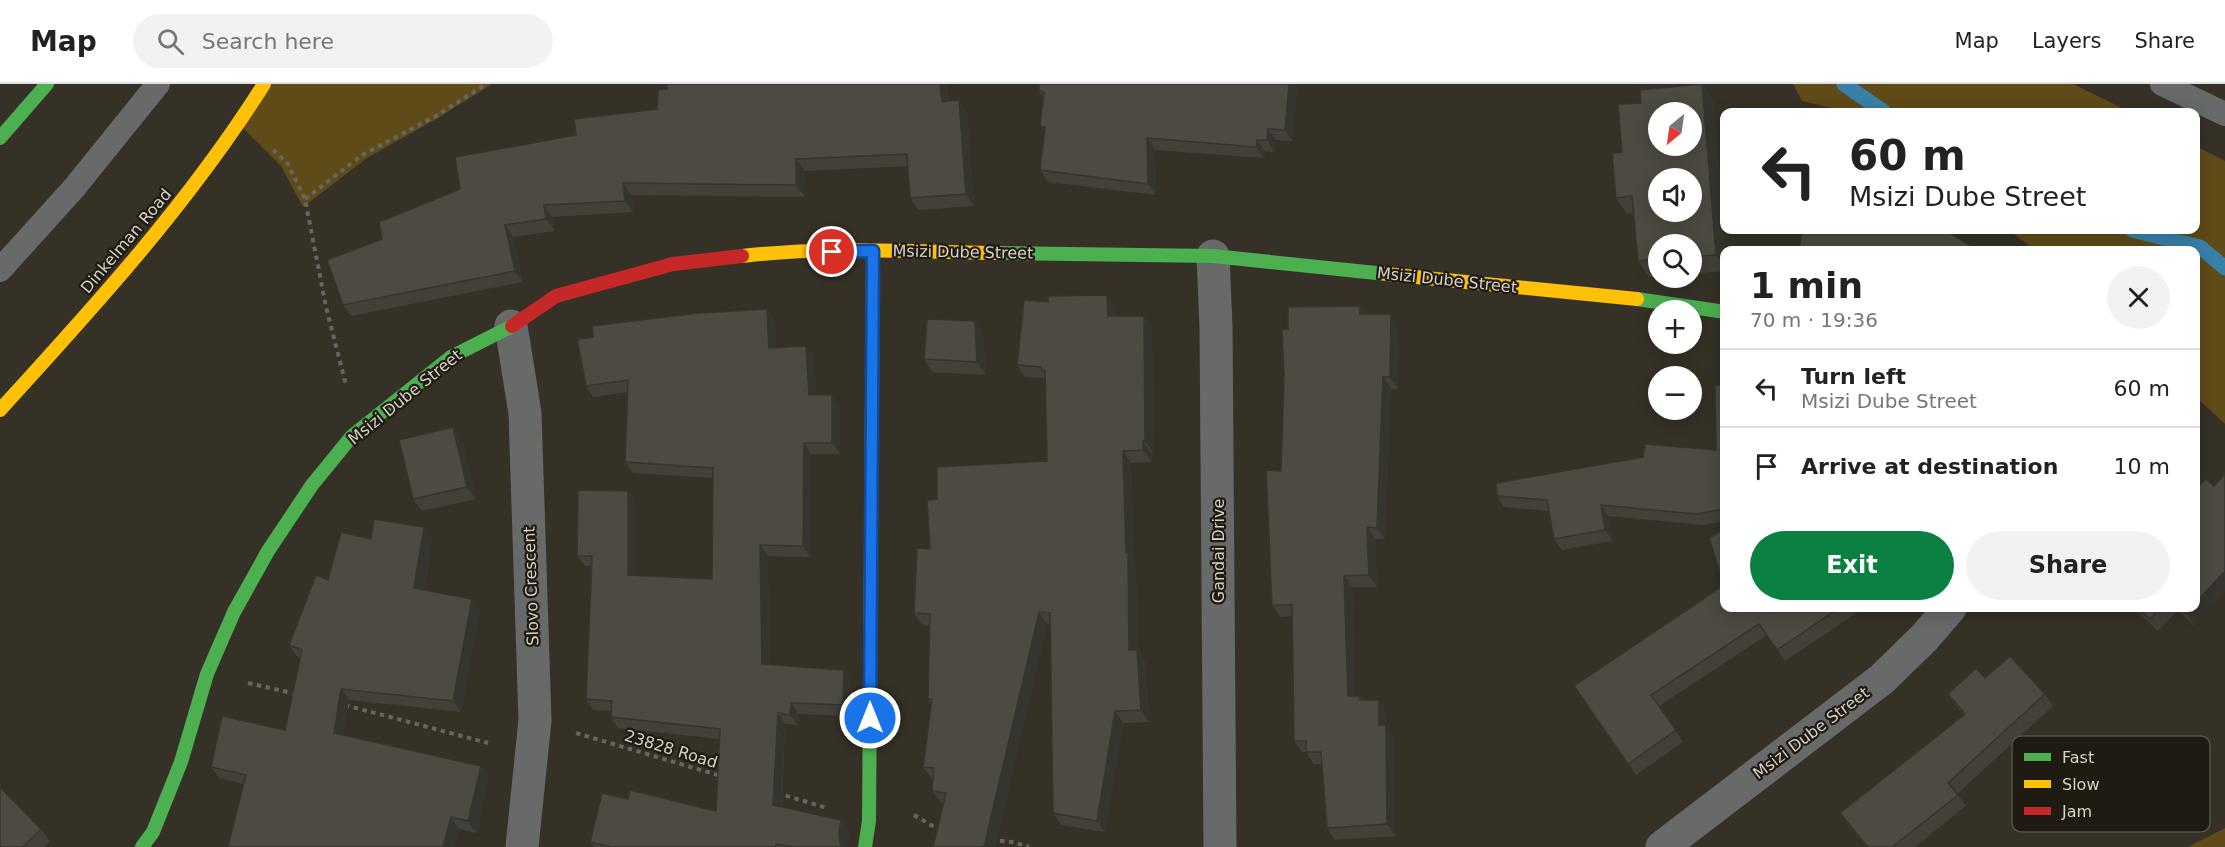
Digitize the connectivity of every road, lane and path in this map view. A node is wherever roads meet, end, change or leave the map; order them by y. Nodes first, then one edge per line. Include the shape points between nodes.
1 (47, 84) edge
2 (158, 84) edge
3 (264, 84) edge
4 (486, 84) edge
5 (2162, 84) edge
6 (2225, 114) edge
7 (242, 121) junction
8 (0, 138) edge
9 (305, 200) junction
10 (873, 251) junction
11 (1213, 256) junction
12 (0, 270) edge
13 (1720, 311) edge
14 (511, 326) junction
15 (0, 410) edge
16 (352, 436) junction
17 (1947, 612) edge
18 (207, 674) junction
19 (306, 696) edge
20 (339, 704) edge
21 (535, 720) junction
22 (531, 755) junction
23 (724, 777) edge
24 (869, 789) junction
25 (769, 791) edge
26 (869, 821) junction
27 (951, 837) edge
28 (982, 840) edge
29 (142, 847) edge
30 (522, 847) edge
31 (865, 847) edge
32 (1029, 847) edge
33 (1220, 847) edge
34 (1662, 847) edge

1 - 8 street
2 - 12 lane via 74,188
3 - 7 street, Dinkelman Road
4 - 9 path via 362,155
5 - 6 lane
7 - 9 path via 288,164
7 - 15 street, Dinkelman Road via 159,230
9 - 16 path via 326,307 348,390
10 - 11 street, Msizi Dube Street
10 - 14 street, Msizi Dube Street via 769,253 674,264 556,296
10 - 24 street
11 - 13 street, Msizi Dube Street
11 - 33 street, Gandai Drive
14 - 16 street, Msizi Dube Street via 451,357
14 - 21 street, Slovo Crescent via 525,414
16 - 18 street, Msizi Dube Street via 312,485 268,551 234,612
17 - 34 street, Msizi Dube Street via 1882,679
18 - 19 path
18 - 29 street, Msizi Dube Street via 181,762 153,832
20 - 22 path
21 - 22 street, Slovo Crescent
21 - 23 path, 23828 Road
22 - 30 street, Slovo Crescent
24 - 26 street
24 - 27 path
25 - 26 path
26 - 31 street
28 - 32 path

